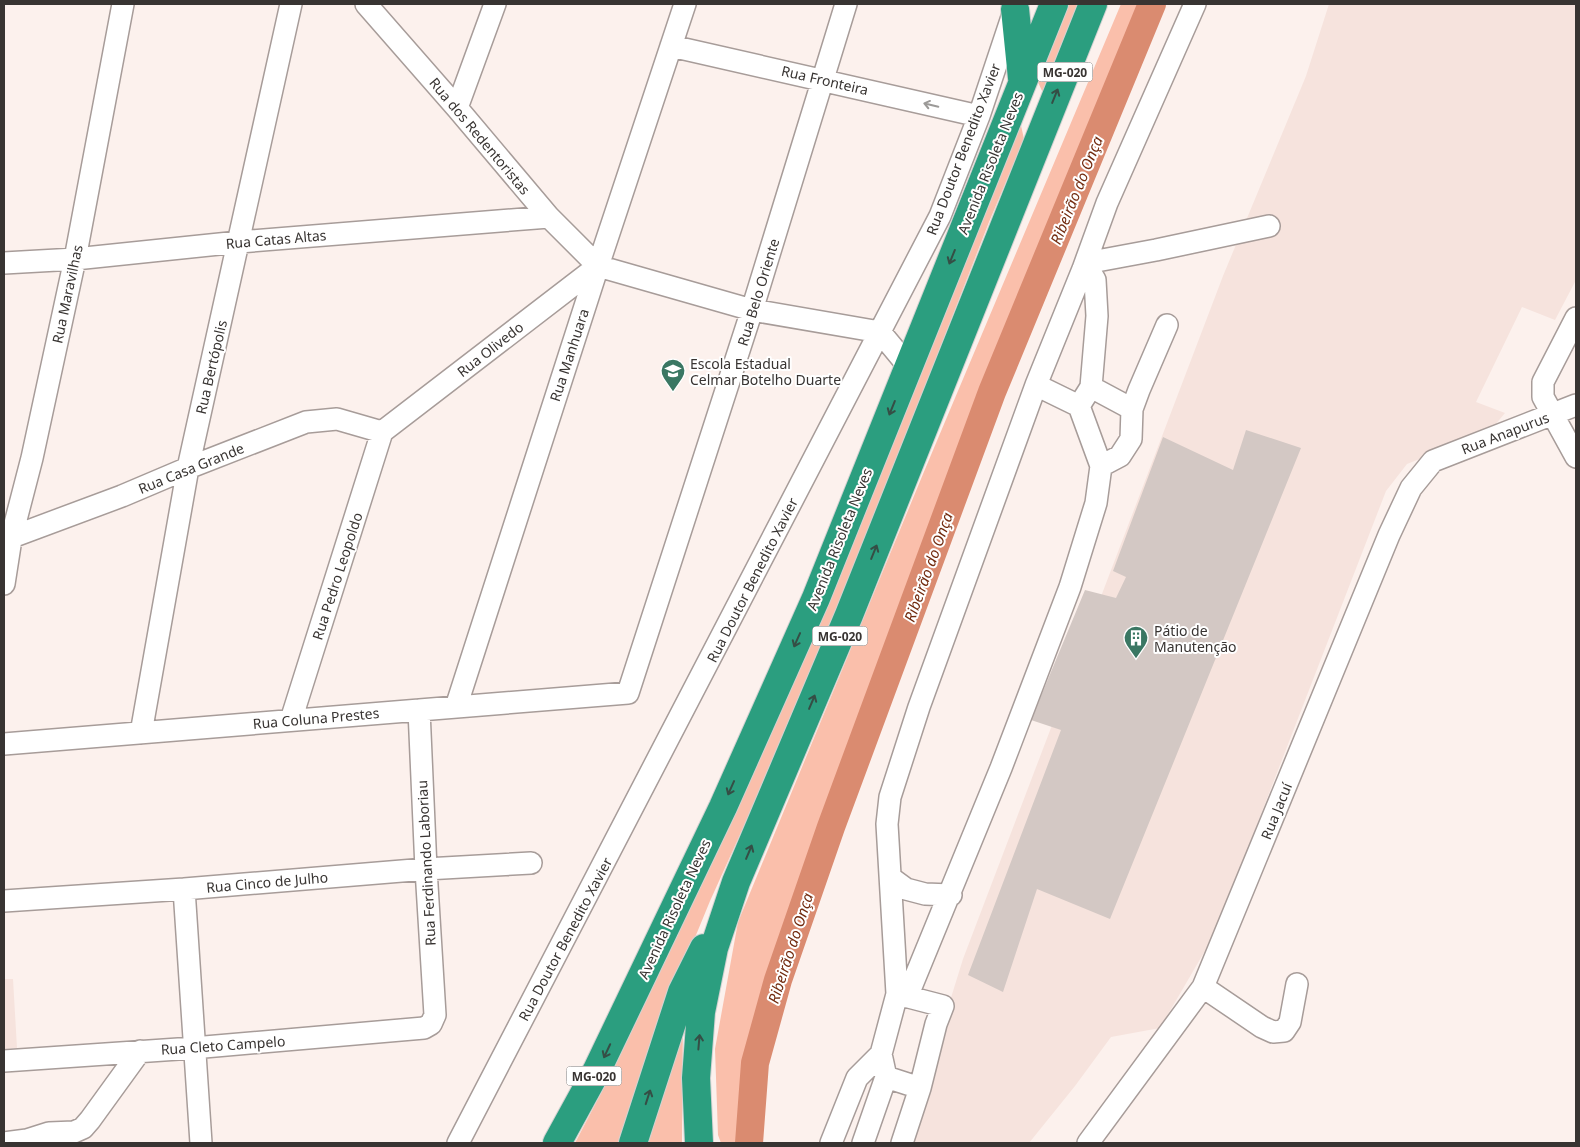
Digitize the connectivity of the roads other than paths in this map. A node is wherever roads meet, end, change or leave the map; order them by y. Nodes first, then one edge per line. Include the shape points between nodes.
1 (123, 4) edge
2 (292, 4) edge
3 (366, 4) edge
4 (495, 4) edge
5 (685, 4) edge
6 (846, 4) edge
7 (1054, 4) edge
8 (1093, 4) edge
9 (1195, 4) edge
10 (1015, 7) edge
11 (672, 46) junction
12 (823, 79) junction
13 (1022, 82) junction
14 (457, 108) junction
15 (979, 116) junction
16 (549, 217) junction
17 (1269, 226) dead end
18 (239, 242) junction
19 (75, 259) junction
20 (4, 263) edge
21 (598, 266) junction
22 (1084, 266) junction
23 (752, 310) junction
24 (1576, 318) edge
25 (1167, 325) dead end
26 (880, 332) junction
27 (909, 367) junction
28 (1036, 385) junction
29 (1091, 386) junction
30 (1576, 405) edge
31 (1079, 406) junction
32 (1132, 409) junction
33 (1552, 414) junction
34 (382, 432) junction
35 (1576, 457) edge
36 (1433, 461) joint
37 (1101, 466) junction
38 (188, 468) junction
39 (8, 540) edge
40 (4, 584) edge
41 (628, 692) joint
42 (456, 707) junction
43 (419, 710) junction
44 (291, 720) junction
45 (141, 733) junction
46 (4, 744) edge
47 (531, 863) dead end
48 (426, 869) junction
49 (891, 878) junction
50 (736, 882) junction
51 (184, 889) junction
52 (951, 895) junction
53 (4, 901) edge
54 (1297, 984) dead end
55 (1203, 987) junction
56 (902, 996) junction
57 (435, 1016) joint
58 (193, 1048) junction
59 (140, 1050) junction
60 (881, 1054) junction
61 (4, 1061) edge
62 (886, 1077) junction
63 (696, 1078) junction
64 (920, 1088) junction
65 (4, 1143) edge
66 (201, 1143) edge
67 (458, 1143) edge
68 (558, 1143) edge
69 (633, 1143) edge
70 (699, 1143) edge
71 (705, 1143) edge
72 (832, 1143) edge
73 (862, 1143) edge
74 (902, 1143) edge
75 (1088, 1143) edge

1 - 19 street, Rua Maravilhas
2 - 18 street, Rua Bertópolis
3 - 14 street, Rua dos Redentoristas
4 - 14 street
5 - 11 street, Rua Manhuara
6 - 12 street, Rua Belo Oriente
7 - 13 highway, Avenida Risoleta Neves / MG-020
50 -> 8 highway, MG-020 via 849,615
9 - 22 street via 1107,204
10 - 13 highway
10 - 15 street, Rua Doutor Benedito Xavier
11 - 12 street, Rua Fronteira
11 - 21 street, Rua Manhuara
15 -> 12 street, Rua Fronteira
12 - 23 street, Rua Belo Oriente
13 -> 27 highway, Avenida Risoleta Neves / MG-020
14 - 16 street, Rua dos Redentoristas
15 - 26 street, Rua Doutor Benedito Xavier via 940,216
16 - 18 street, Rua Catas Altas
16 - 21 street, Rua dos Redentoristas
17 - 22 street
18 - 19 street, Rua Catas Altas
18 - 38 street, Rua Bertópolis
19 - 20 street, Rua Catas Altas
19 - 39 street, Rua Maravilhas via 32,458
21 - 23 street
21 - 34 street, Rua Olivedo
21 - 42 street, Rua Manhuara
22 - 28 street
22 - 29 street via 1095,280 1097,316
23 - 26 street
23 - 41 street, Rua Belo Oriente
24 - 33 street via 1543,382 1543,397
25 - 32 street
26 - 27 street
26 - 67 street, Rua Doutor Benedito Xavier
27 -> 68 highway, Avenida Risoleta Neves / MG-020 via 816,598 723,807 598,1070
28 - 31 street
28 - 49 street via 919,707 890,797 887,824
29 - 31 street
29 - 32 street
30 - 33 street, Rua Anapurus
31 - 37 street
32 - 37 street via 1131,439 1120,456
33 - 35 street
33 - 36 street, Rua Anapurus
34 - 38 street, Rua Casa Grande via 337,419 306,422
34 - 44 street, Rua Pedro Leopoldo
36 - 55 street, Rua Jacuí via 1411,488 1389,535
37 - 52 street via 1096,503 1070,587
38 - 39 street, Rua Casa Grande
38 - 45 street, Rua Bertópolis
39 - 40 street, Rua Maravilhas
41 - 42 street, Rua Coluna Prestes
42 - 43 street, Rua Coluna Prestes
43 - 44 street, Rua Coluna Prestes
43 - 48 street, Rua Ferdinando Laboriau
44 - 45 street, Rua Coluna Prestes
45 - 46 street, Rua Coluna Prestes
47 - 48 street, Rua Cinco de Julho
48 - 51 street, Rua Cinco de Julho
48 - 57 street, Rua Ferdinando Laboriau
49 - 52 street via 906,889
49 - 56 street
63 -> 50 highway, MG-020 via 701,1012 714,948
69 -> 50 highway via 682,992
51 - 53 street, Rua Cinco de Julho
51 - 58 street
52 - 56 street
54 - 55 street via 1290,1022 1284,1031 1273,1032
55 - 75 street, Rua Jacuí
56 - 60 street
56 - 64 street via 943,1006
57 - 58 street, Rua Cleto Campelo via 424,1028
58 - 59 street, Rua Cleto Campelo
58 - 66 street
59 - 61 street, Rua Cleto Campelo
59 - 65 street via 83,1128
60 - 62 street
60 - 72 street via 857,1078
62 - 64 street
62 - 73 street
63 - 70 highway, MG-020
63 - 71 street
64 - 74 street

